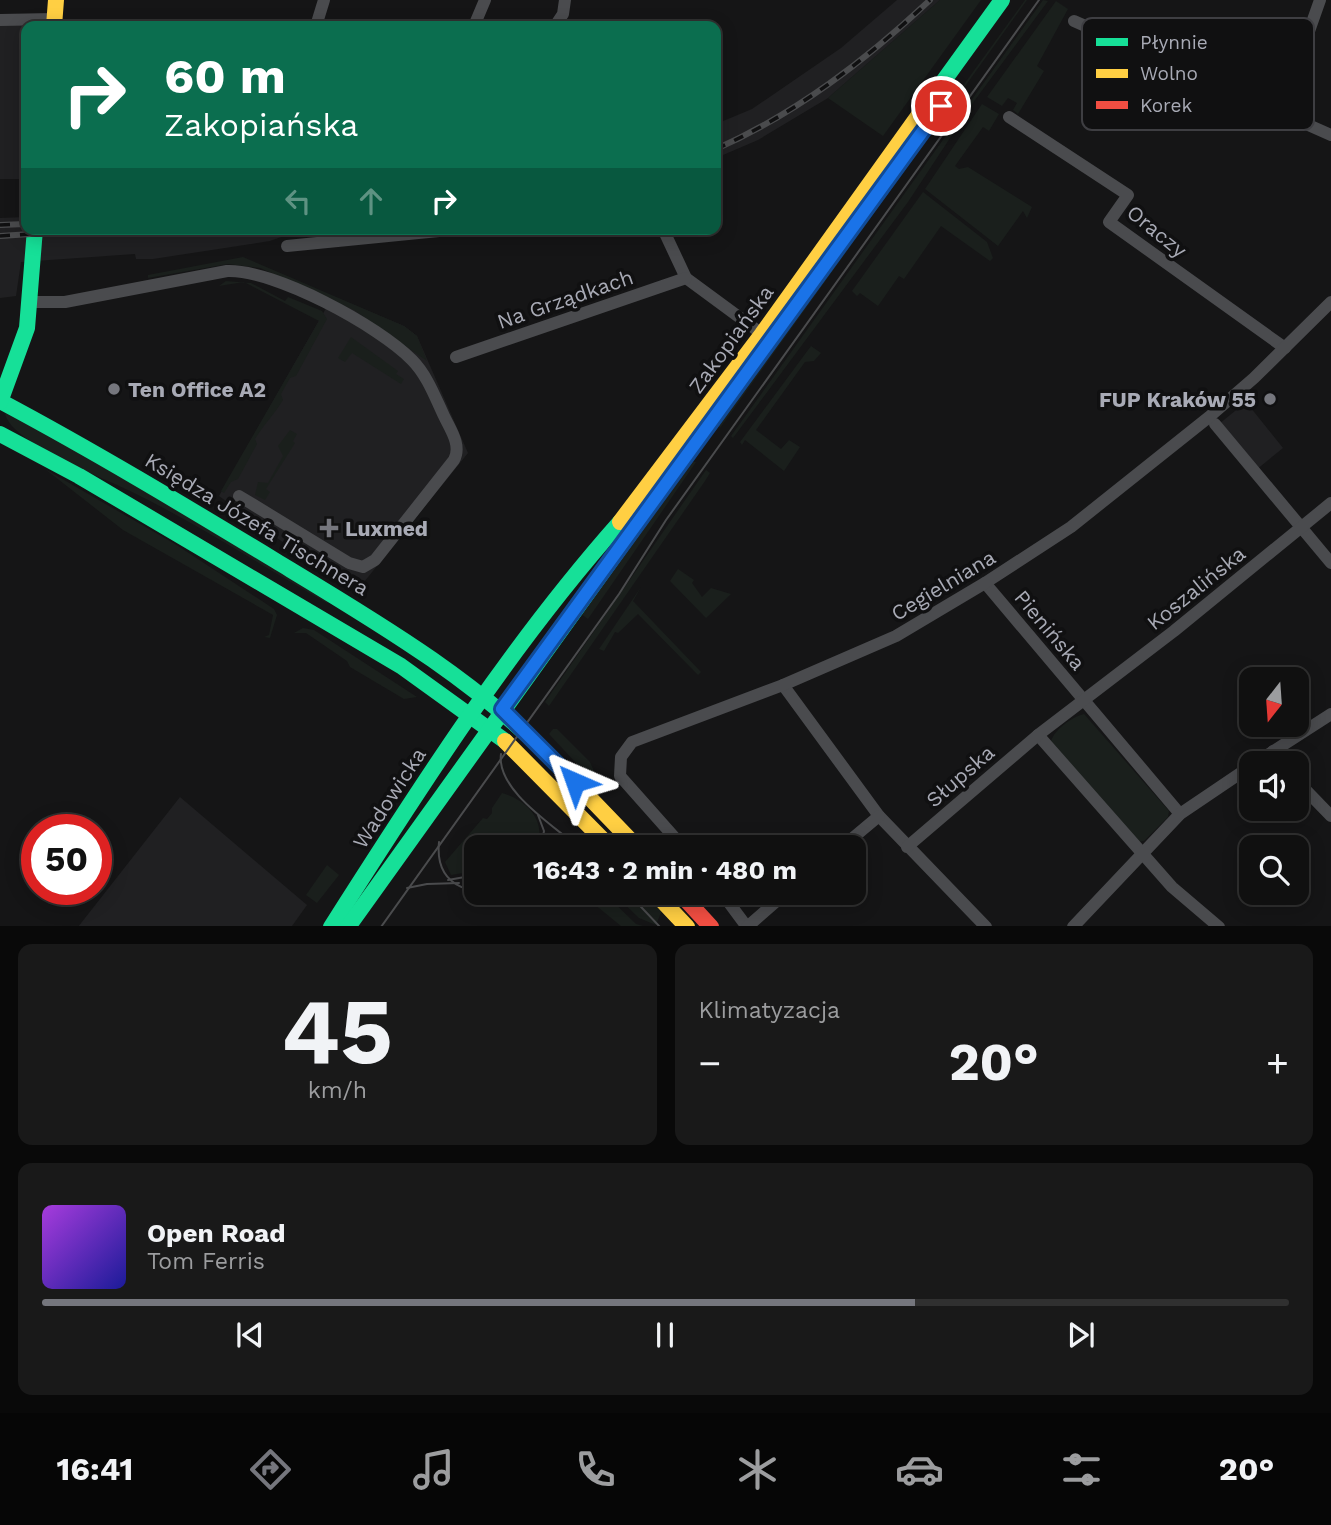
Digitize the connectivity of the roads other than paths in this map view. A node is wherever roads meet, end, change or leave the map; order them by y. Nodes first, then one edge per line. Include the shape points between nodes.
1 (56, 0) edge
2 (324, 0) edge
3 (485, 0) edge
4 (565, 0) edge
5 (1002, 0) edge
6 (1017, 0) edge
7 (1321, 0) edge
8 (1314, 19) edge
9 (0, 20) edge
10 (21, 21) edge
11 (54, 21) edge
12 (318, 21) edge
13 (476, 21) edge
14 (559, 21) edge
15 (1074, 21) dead end
16 (1082, 25) edge
17 (1009, 117) dead end
18 (1314, 128) edge
19 (1331, 135) edge
20 (35, 235) edge
21 (398, 235) edge
22 (666, 235) edge
23 (287, 246) dead end
24 (686, 278) junction
25 (30, 302) junction
26 (1331, 302) edge
27 (762, 334) junction
28 (1284, 348) junction
29 (456, 357) dead end
30 (0, 402) edge
31 (1215, 424) dead end
32 (0, 434) edge
33 (239, 496) dead end
34 (1331, 503) edge
35 (1301, 527) junction
36 (1331, 563) edge
37 (985, 583) junction
38 (783, 685) junction
39 (484, 695) junction
40 (1084, 702) junction
41 (502, 709) junction
42 (1331, 714) edge
43 (470, 715) junction
44 (489, 728) junction
45 (1038, 735) junction
46 (1273, 751) edge
47 (1239, 774) edge
48 (1309, 793) edge
49 (1180, 814) junction
50 (879, 816) junction
51 (1331, 816) edge
52 (598, 835) edge
53 (625, 835) edge
54 (672, 835) edge
55 (856, 835) edge
56 (907, 847) junction
57 (1143, 855) junction
58 (669, 905) edge
59 (691, 905) edge
60 (731, 905) edge
61 (772, 905) edge
62 (331, 926) edge
63 (348, 926) edge
64 (687, 926) edge
65 (711, 926) edge
66 (747, 926) edge
67 (986, 926) edge
68 (1073, 926) edge
69 (1219, 926) edge

1 - 11 main road
2 - 12 street
3 - 13 street
4 - 14 street
5 - 27 main road, Zakopiańska
6 - 41 main road, Zakopiańska
7 - 8 street
9 - 10 street
15 - 16 street
17 - 28 street, Oraczy via 1128,195 1109,222
18 - 19 street
20 - 25 main road
21 - 23 street
22 - 24 street
24 - 27 street
24 - 29 street, Na Grządkach
25 - 30 main road via 27,328
25 - 33 street via 65,302 227,271 253,272 343,312 411,358 422,371 457,445 454,460 375,560 363,567
26 - 28 street, Cegielniana
27 - 39 main road, Zakopiańska via 633,507 564,585
28 - 37 street, Cegielniana via 1209,417 1070,527
30 - 39 main road, Księdza Józefa Tischnera via 91,449 354,608
31 - 35 street
32 - 43 main road via 370,645
34 - 35 street, Koszalińska
35 - 36 street
35 - 40 street, Koszalińska
37 - 38 street, Cegielniana via 896,636
37 - 40 street, Pienińska
38 - 50 street
38 - 54 street, Cegielniana via 624,750 620,776
39 - 41 main road, Księdza Józefa Tischnera
39 - 43 main road, Wadowicka
40 - 45 street, Koszalińska
40 - 49 street, Pienińska
41 - 44 main road, Wadowicka
41 - 53 main road, Księdza Józefa Tischnera
42 - 46 street
43 - 44 main road
43 - 62 main road, Wadowicka
44 - 52 main road
44 - 63 main road, Wadowicka
45 - 56 street, Słupska
45 - 57 street
47 - 49 street
48 - 51 street
49 - 57 street
50 - 55 street
50 - 56 street
56 - 67 street
57 - 68 street
57 - 69 street via 1172,887
58 - 64 main road
59 - 65 main road
60 - 66 street
61 - 66 street

